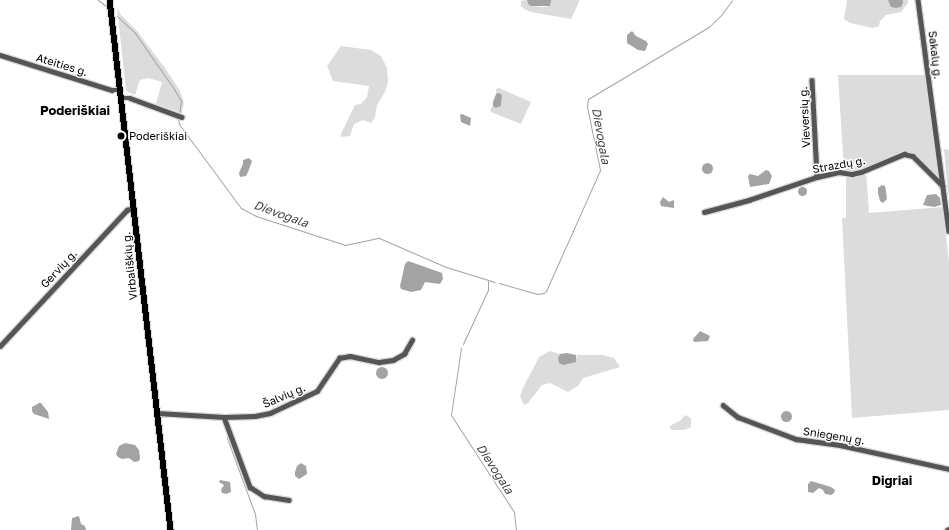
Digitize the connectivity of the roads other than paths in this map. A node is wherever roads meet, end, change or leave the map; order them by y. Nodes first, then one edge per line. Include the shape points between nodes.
1 (110, 0) edge
2 (918, 0) edge
3 (0, 55) edge
4 (812, 80) dead end
5 (120, 90) junction
6 (121, 98) junction
7 (182, 117) dead end
8 (818, 177) junction
9 (943, 186) junction
10 (134, 208) junction
11 (704, 212) dead end
12 (949, 231) edge
13 (412, 340) dead end
14 (0, 346) edge
15 (723, 405) dead end
16 (157, 413) junction
17 (224, 417) junction
18 (949, 468) edge
19 (289, 500) dead end
20 (171, 530) edge

1 - 5 main road, Virbališkių g.
2 - 9 street, Sakalų g.
3 - 5 street, Ateities g. via 112,90
4 - 8 street, Vieversių g.
5 - 6 main road, Virbališkių g.
6 - 7 street via 130,98
6 - 10 main road, Virbališkių g.
8 - 9 street, Strazdų g. via 839,172 861,172 908,154
8 - 11 street, Strazdų g.
9 - 12 street, Sakalų g.
10 - 14 street, Gervių g. via 127,210
10 - 16 main road, Virbališkių g.
13 - 17 street, Šalvių g. via 404,354 393,360 380,362 350,356 339,358 317,391 270,413
15 - 18 street, Sniegenų g. via 738,417 796,439 840,445
16 - 17 street, Šalvių g.
16 - 20 main road, Virbališkių g.
17 - 19 street via 250,487 264,496

